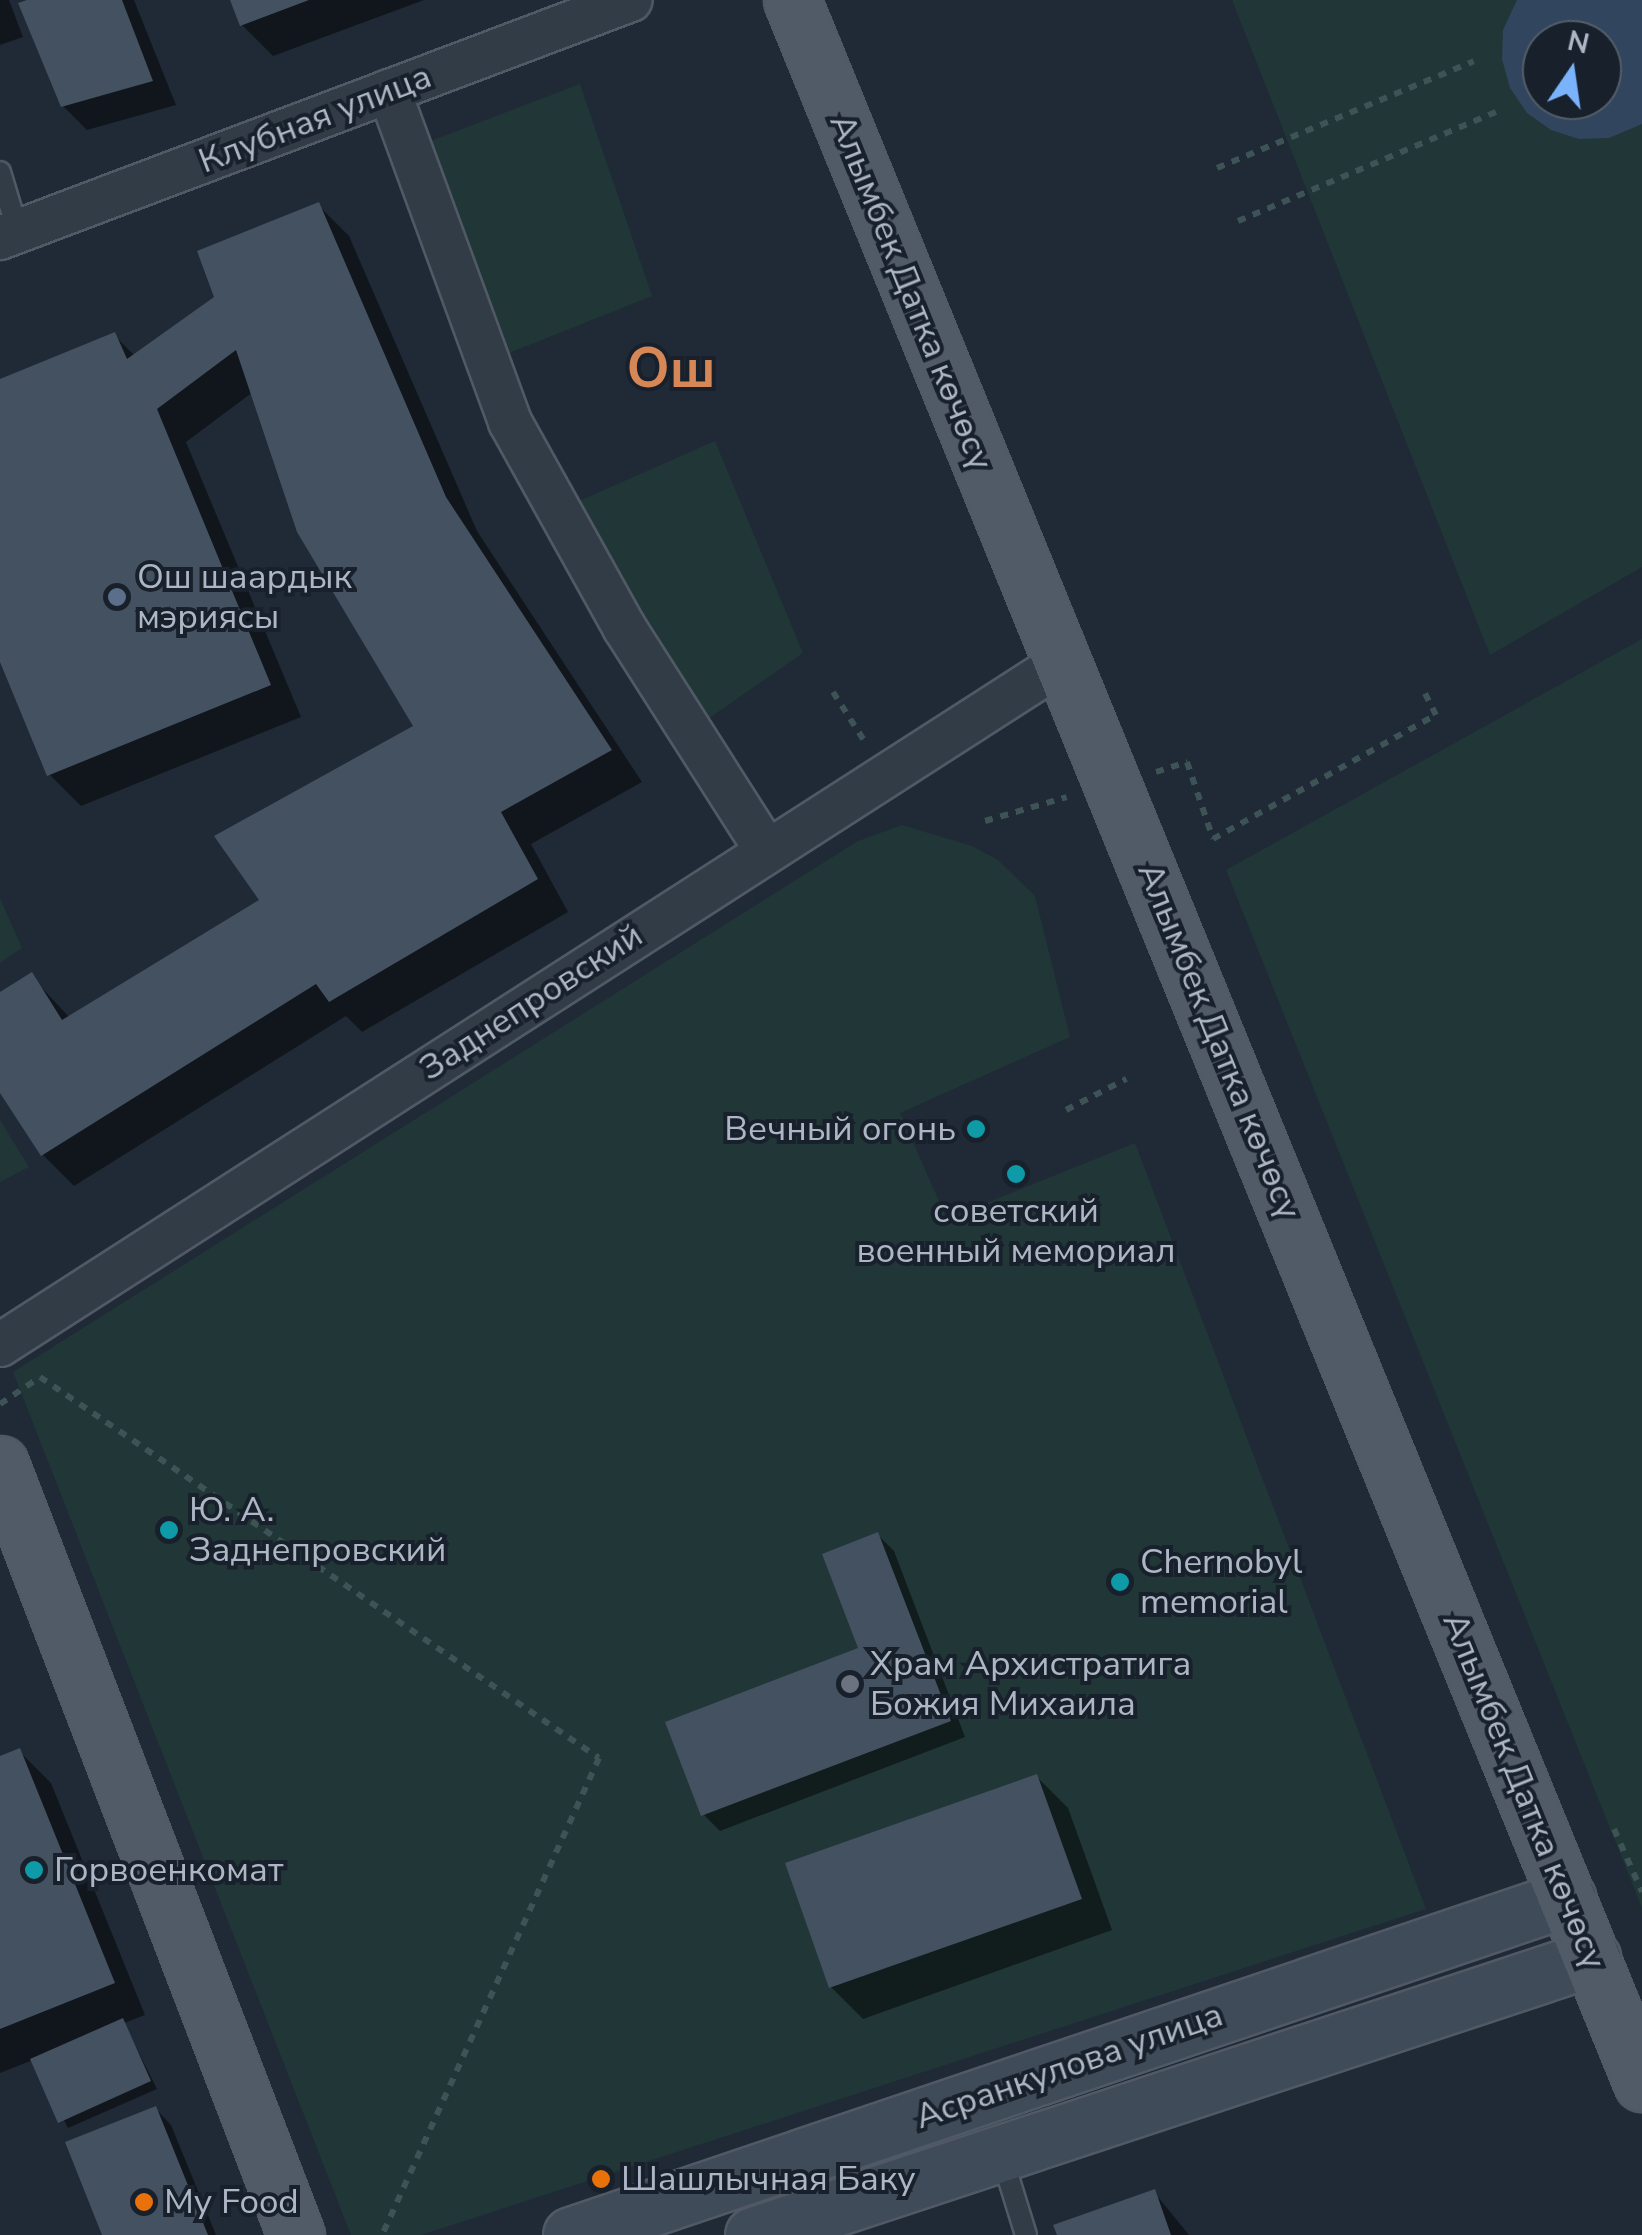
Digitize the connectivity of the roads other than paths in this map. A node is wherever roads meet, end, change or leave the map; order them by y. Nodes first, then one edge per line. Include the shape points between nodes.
1 (631, 0) edge
2 (792, 0) edge
3 (389, 91) junction
4 (0, 172) edge
5 (9, 235) edge
6 (1063, 662) junction
7 (766, 850) junction
8 (0, 1345) edge
9 (0, 1464) edge
10 (1568, 1898) junction
11 (1592, 1958) junction
12 (1642, 2083) edge
13 (1002, 2157) junction
14 (296, 2235) edge
15 (570, 2235) edge
16 (753, 2235) edge
17 (1026, 2235) edge

1 - 3 street, Клубная улица
2 - 6 main road, Алымбек Датка көчөсү
3 - 5 street, Клубная улица
3 - 7 street via 510,422 624,626
4 - 5 lane
6 - 7 street, Заднепровский
6 - 10 main road, Алымбек Датка көчөсү
7 - 8 street, Заднепровский
9 - 14 main road
10 - 11 main road, Алымбек Датка көчөсү
10 - 15 main road, Асранкулова улица
11 - 12 main road, Алымбек Датка көчөсү
11 - 13 main road, Асранкулова улица
13 - 16 main road, Асранкулова улица
13 - 17 lane

